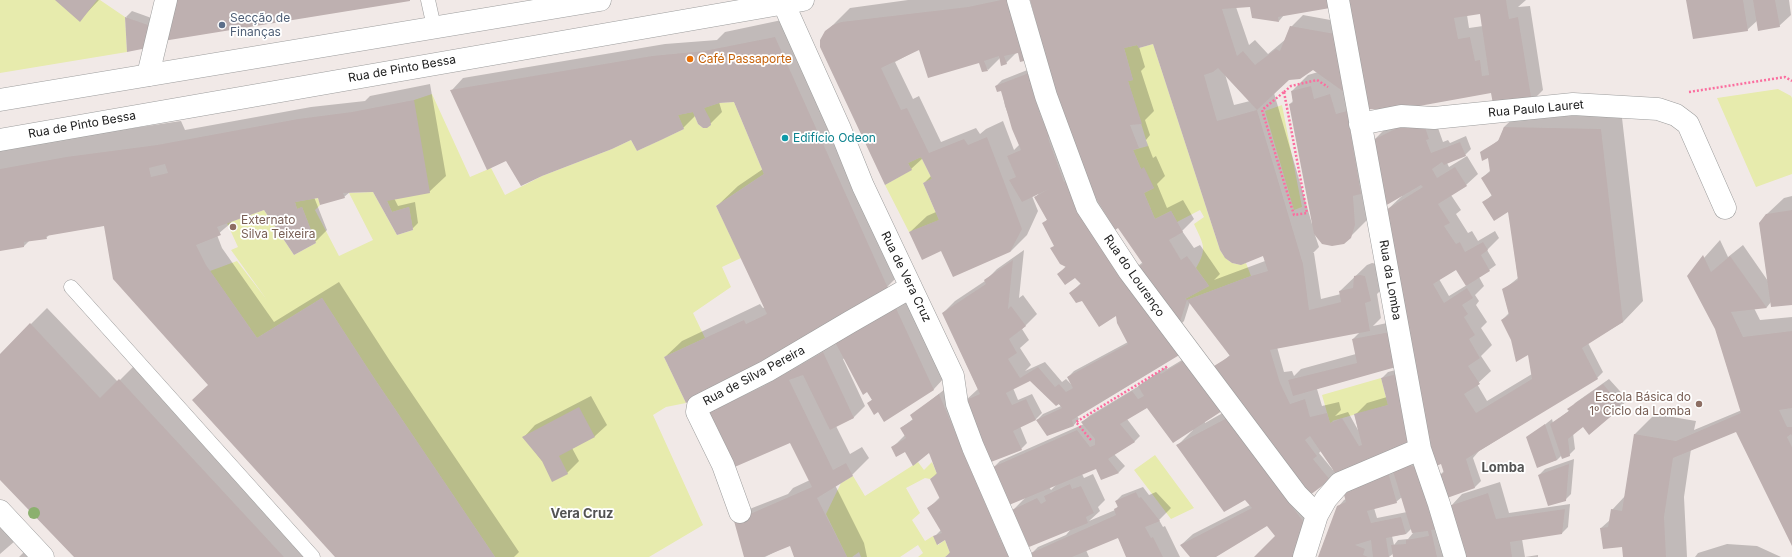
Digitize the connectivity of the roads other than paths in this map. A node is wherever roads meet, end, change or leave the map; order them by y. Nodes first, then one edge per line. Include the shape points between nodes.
1 (166, 0) edge
2 (428, 0) edge
3 (600, 0) edge
4 (1018, 0) edge
5 (1338, 0) edge
6 (789, 1) edge
7 (434, 27) junction
8 (148, 75) junction
9 (0, 100) edge
10 (1360, 124) junction
11 (0, 140) edge
12 (1725, 208) dead end
13 (71, 287) dead end
14 (911, 288) junction
15 (1420, 449) junction
16 (0, 511) edge
17 (740, 512) dead end
18 (1317, 515) junction
19 (43, 557) edge
20 (313, 557) edge
21 (1021, 557) edge
22 (1304, 557) edge
23 (1455, 557) edge

1 - 8 street
2 - 7 lane
3 - 7 street
4 - 18 street, Rua do Lourenço via 1046,96 1088,207 1189,354 1297,495
5 - 10 street, Rua da Lomba
6 - 11 street, Rua de Pinto Bessa
6 - 14 street, Rua de Vera Cruz via 863,186
7 - 8 street
8 - 9 street
10 - 12 street, Rua Paulo Lauret via 1401,116 1434,118 1573,104 1658,109 1676,115 1688,124
10 - 15 street, Rua da Lomba
13 - 20 lane
14 - 17 street, Rua de Silva Pereira via 768,371 698,406 697,412 723,465
14 - 21 street, Rua de Vera Cruz via 953,376 957,404 973,447
15 - 18 street via 1340,483 1326,499
15 - 23 street, Rua da Lomba
16 - 19 street
18 - 22 street

